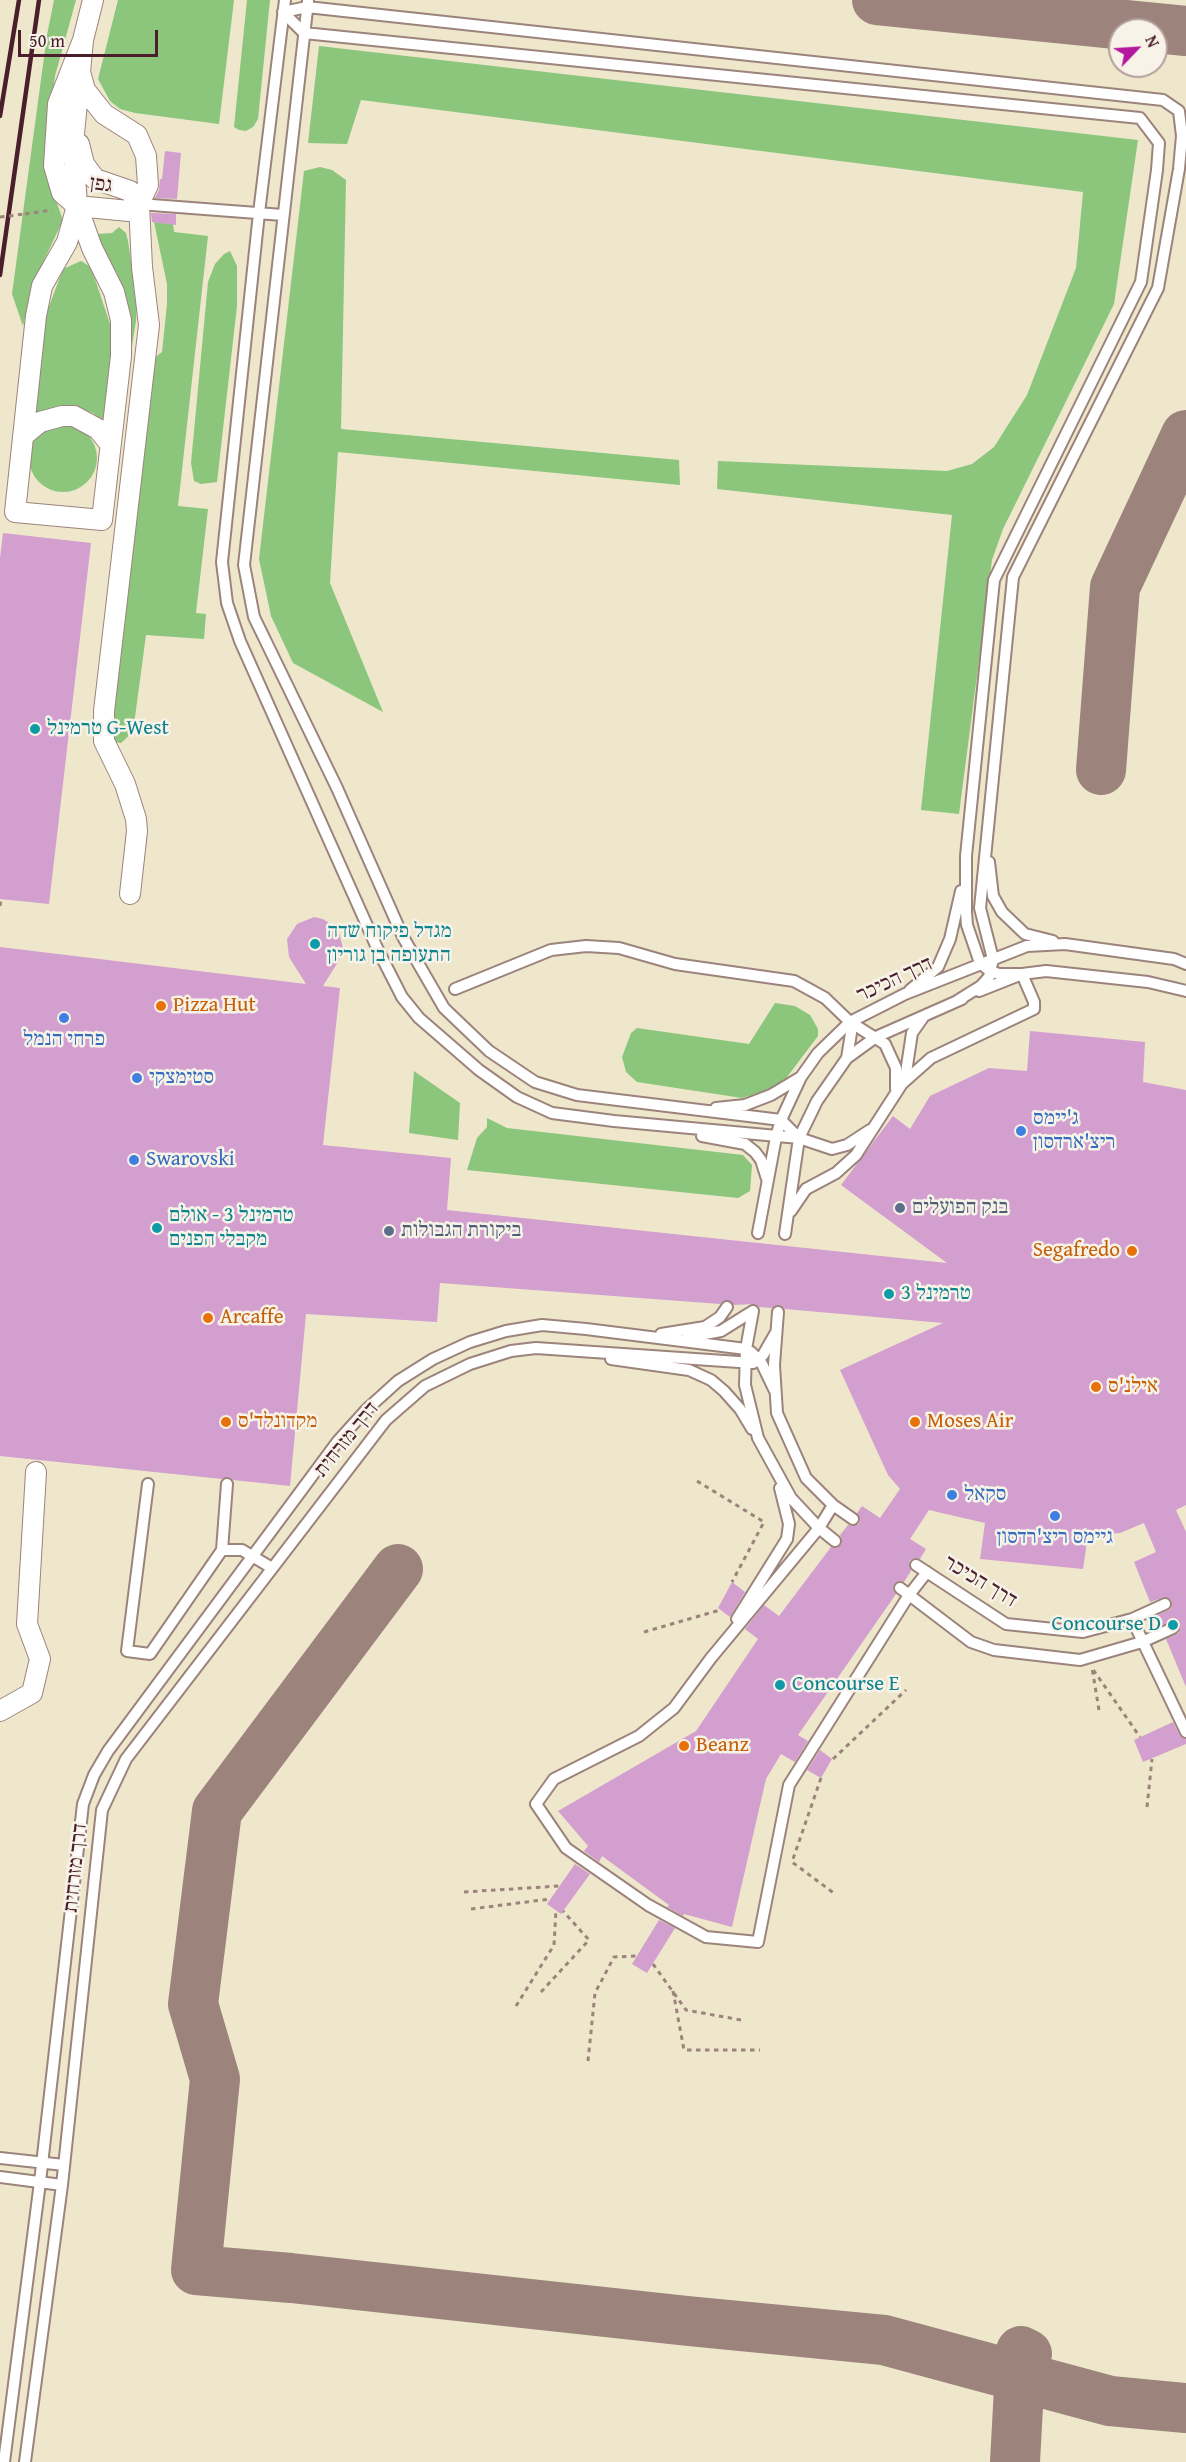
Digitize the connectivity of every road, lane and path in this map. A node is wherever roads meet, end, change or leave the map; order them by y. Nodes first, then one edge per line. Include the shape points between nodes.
1 (93, 0) edge
2 (308, 3) edge
3 (284, 6) edge
4 (304, 33) junction
5 (83, 40) junction
6 (80, 72) junction
7 (74, 115) junction
8 (139, 204) junction
9 (77, 206) junction
10 (259, 213) junction
11 (25, 214) dead end
12 (283, 215) junction
13 (0, 217) edge
14 (23, 436) junction
15 (110, 444) junction
16 (986, 842) junction
17 (965, 873) junction
18 (130, 894) dead end
19 (1, 899) edge
20 (0, 906) edge
21 (1065, 944) junction
22 (1150, 956) junction
23 (1186, 956) edge
24 (993, 959) junction
25 (981, 963) junction
26 (1186, 964) edge
27 (990, 971) junction
28 (1022, 974) junction
29 (455, 989) dead end
30 (1186, 991) edge
31 (905, 994) junction
32 (957, 1001) junction
33 (924, 1015) junction
34 (850, 1022) junction
35 (876, 1037) junction
36 (847, 1058) junction
37 (801, 1077) junction
38 (896, 1089) junction
39 (688, 1109) junction
40 (782, 1120) junction
41 (614, 1121) junction
42 (870, 1130) junction
43 (776, 1137) junction
44 (799, 1138) junction
45 (768, 1180) junction
46 (789, 1215) junction
47 (759, 1233) dead end
48 (785, 1234) dead end
49 (727, 1306) dead end
50 (778, 1312) dead end
51 (775, 1334) junction
52 (640, 1335) junction
53 (536, 1348) junction
54 (746, 1349) junction
55 (759, 1360) junction
56 (746, 1363) junction
57 (775, 1390) junction
58 (758, 1438) junction
59 (773, 1468) junction
60 (36, 1472) dead end
61 (697, 1481) dead end
62 (148, 1484) dead end
63 (227, 1484) dead end
64 (833, 1505) junction
65 (853, 1519) dead end
66 (819, 1528) junction
67 (835, 1541) dead end
68 (222, 1550) junction
69 (253, 1556) junction
70 (916, 1564) dead end
71 (272, 1568) junction
72 (927, 1572) junction
73 (732, 1582) dead end
74 (904, 1591) junction
75 (1165, 1604) dead end
76 (720, 1610) dead end
77 (1132, 1619) junction
78 (1173, 1628) dead end
79 (644, 1632) dead end
80 (1142, 1642) junction
81 (711, 1658) junction
82 (906, 1690) dead end
83 (1099, 1710) dead end
84 (0, 1711) edge
85 (1186, 1732) edge
86 (1140, 1737) dead end
87 (832, 1759) dead end
88 (1152, 1759) dead end
89 (820, 1778) dead end
90 (1147, 1808) dead end
91 (559, 1886) dead end
92 (464, 1892) dead end
93 (835, 1894) dead end
94 (550, 1899) dead end
95 (471, 1909) dead end
96 (556, 1911) dead end
97 (563, 1911) dead end
98 (637, 1956) dead end
99 (653, 1964) dead end
100 (673, 1991) junction
101 (541, 1992) dead end
102 (516, 2006) dead end
103 (741, 2020) dead end
104 (760, 2050) dead end
105 (588, 2061) dead end
106 (0, 2158) edge
107 (41, 2163) junction
108 (64, 2165) junction
109 (0, 2177) edge
110 (40, 2182) junction
111 (62, 2185) junction
112 (4, 2462) edge
113 (25, 2462) edge

1 - 5 street, גפן
2 - 3 lane
2 - 4 lane
2 - 16 lane via 1164,100 1179,111 1179,169 1158,288 1013,577
3 - 4 lane
3 - 10 lane
4 - 12 lane
4 - 17 lane via 1140,118 1159,143 1141,282 994,580
5 - 6 street, גפן
5 - 9 street, גפן via 58,104 54,166 62,193
6 - 7 street
6 - 8 street, גפן via 85,90 104,114 137,135 146,156 148,185
7 - 8 street via 84,164 95,179 130,191
7 - 9 street
8 - 9 street, גפן via 129,211
8 - 10 lane
8 - 18 street via 149,325 104,711 105,741 136,819
9 - 14 street via 68,242 42,286
9 - 15 street via 114,292 121,320 121,356
10 - 12 lane
10 - 41 lane via 222,562 227,603 240,641 402,997 419,1018 517,1098 552,1113
11 - 13 path, bridge
12 - 39 lane via 244,565 254,617 337,788 403,938 444,1008 489,1051 535,1082 577,1095
14 - 15 street via 40,422 74,416 98,429
14 - 15 street via 15,512 102,520
16 - 21 lane via 993,896 1002,912 1025,934
16 - 24 lane via 980,908
17 - 25 lane via 967,925
17 - 31 lane via 950,939 938,967
19 - 20 path
21 - 22 lane, דרך הכיכר
21 - 24 lane, דרך הכיכר via 1028,946
22 - 23 lane
22 - 26 lane, דרך הכיכר
24 - 25 lane, דרך הכיכר
24 - 27 lane
25 - 27 lane
25 - 31 lane, דרך הכיכר
27 - 28 lane
27 - 32 lane via 981,986
28 - 30 lane, דרך הכיכר via 1046,971 1148,982
28 - 32 lane, דרך הכיכר
28 - 38 lane via 1034,1009 931,1058
29 - 34 lane via 551,950 586,945 619,948 675,964 794,981 825,998
31 - 34 lane, דרך הכיכר
32 - 33 lane, דרך הכיכר
33 - 35 lane, דרך הכיכר
33 - 38 lane via 912,1033 908,1071
34 - 35 lane
34 - 36 lane
34 - 37 lane, דרך הכיכר via 818,1053
35 - 36 lane, דרך הכיכר
35 - 38 lane via 892,1056
36 - 44 lane, דרך הכיכר via 817,1101
37 - 39 lane via 745,1105
37 - 40 lane, דרך הכיכר
38 - 42 lane
39 - 40 lane
40 - 43 lane, דרך הכיכר
40 - 44 lane
41 - 43 lane
41 - 45 lane via 641,1129 746,1144 755,1152
42 - 44 lane via 847,1145 832,1149
42 - 46 lane via 856,1155 836,1173 806,1189
43 - 44 lane
43 - 45 lane, דרך הכיכר
44 - 46 lane, דרך הכיכר
45 - 47 lane, דרך הכיכר
46 - 48 lane, דרך הכיכר
49 - 52 lane via 720,1317 705,1327
50 - 51 lane
51 - 55 lane
51 - 57 lane
52 - 54 lane
52 - 54 lane via 692,1338 721,1331 753,1311
52 - 69 lane via 542,1325 506,1330 433,1359 398,1381 366,1410
53 - 56 lane
53 - 58 lane via 689,1370 724,1391
53 - 71 lane, דרך מזרחית via 470,1364 425,1386 386,1420
54 - 55 lane
54 - 56 lane
55 - 56 lane
55 - 57 lane
56 - 58 lane via 746,1385
57 - 64 lane via 777,1413 806,1478
58 - 59 lane
59 - 66 lane via 790,1498
59 - 81 lane via 789,1524 787,1539
60 - 84 street via 27,1624 40,1659 32,1693
61 - 73 path via 764,1522
62 - 68 lane via 127,1651 150,1654
63 - 68 lane
64 - 65 lane
64 - 66 lane
66 - 67 lane
66 - 81 lane
68 - 69 lane via 242,1550
69 - 71 lane
69 - 107 lane via 108,1751 83,1804
70 - 72 lane, דרך הכיכר
71 - 108 lane, דרך מזרחית via 126,1759 102,1810
72 - 74 lane
72 - 77 lane, דרך הכיכר via 1006,1624 1083,1632
74 - 80 lane via 971,1642 993,1650 1080,1660
74 - 81 lane via 789,1785 758,1942 706,1937 648,1905 566,1848 536,1804 554,1779 639,1736 675,1708
75 - 77 lane, דרך הכיכר
76 - 79 path
77 - 80 lane
78 - 80 lane
80 - 85 lane
82 - 87 path
83 - 86 path via 1092,1668
88 - 90 path
89 - 93 path via 792,1862
91 - 92 path
94 - 95 path
96 - 102 path via 554,1946
97 - 101 path via 589,1940
98 - 105 path via 614,1957 595,1993
99 - 100 path
100 - 103 path via 686,2010
100 - 104 path via 684,2050
106 - 107 lane
107 - 108 lane
107 - 110 lane
108 - 111 lane, דרך מזרחית
109 - 110 lane
110 - 111 lane
110 - 112 lane
111 - 113 lane, דרך מזרחית

